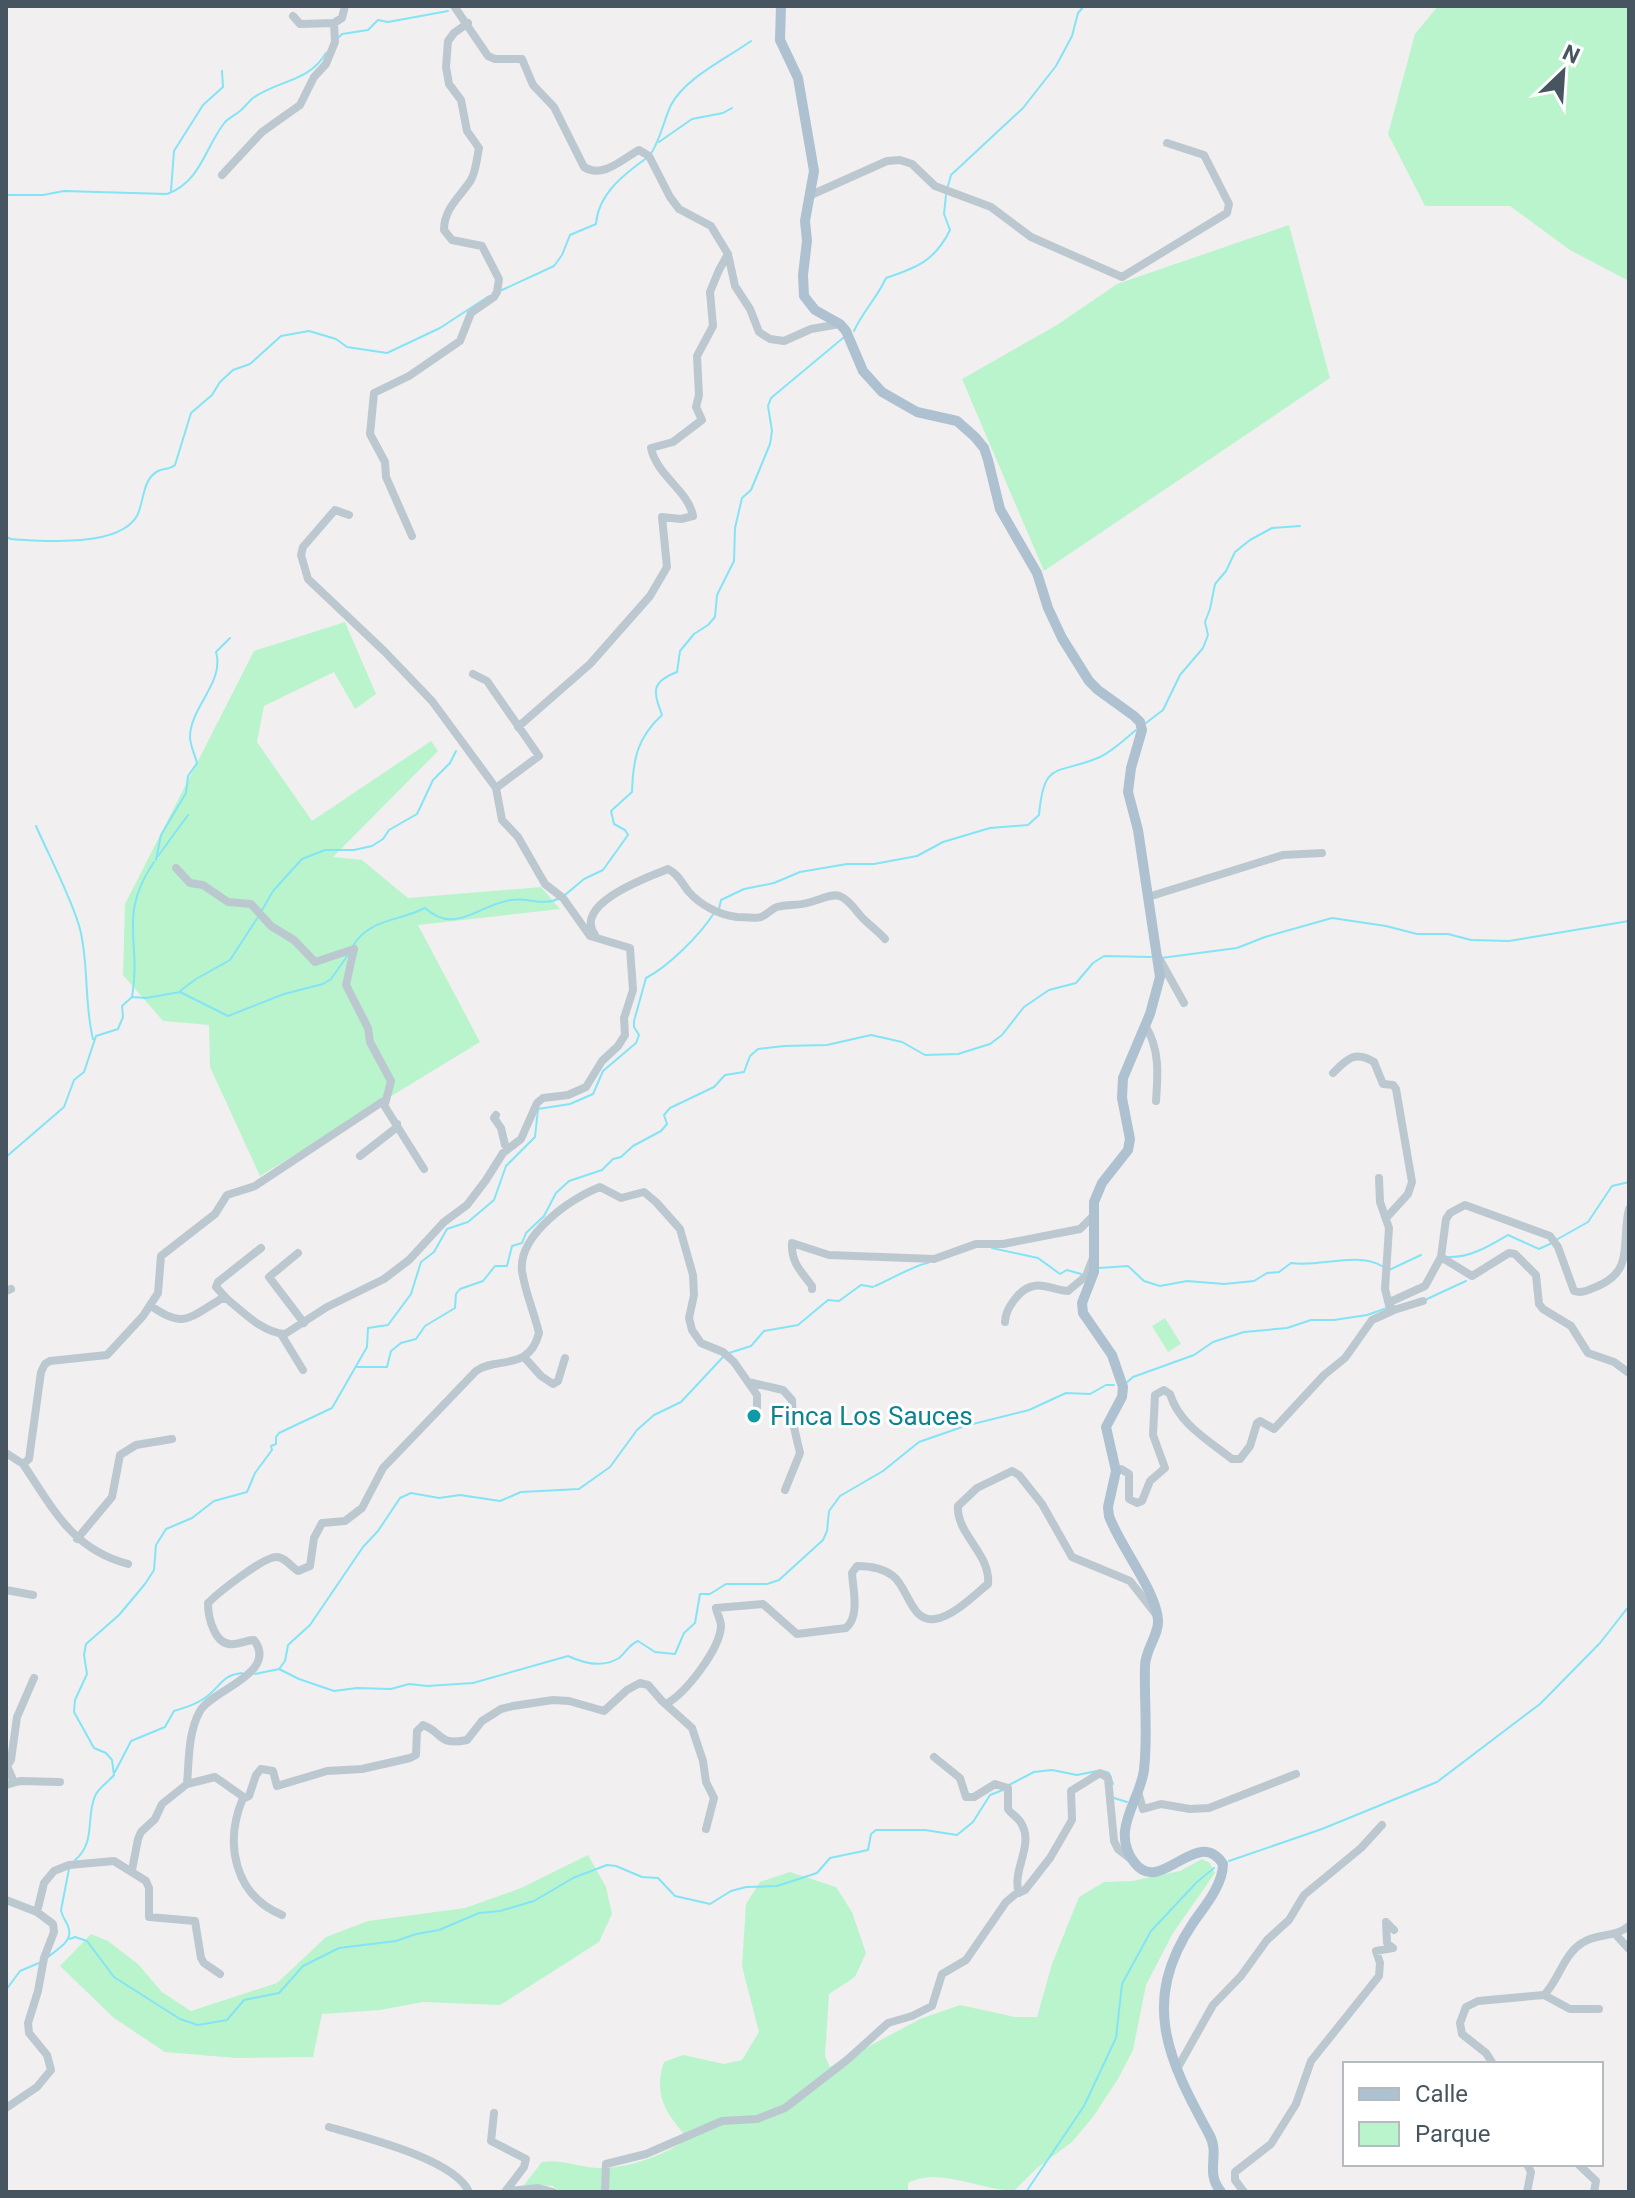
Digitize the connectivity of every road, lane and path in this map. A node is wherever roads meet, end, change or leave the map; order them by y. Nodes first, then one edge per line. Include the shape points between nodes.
1 (345, 6) edge
2 (454, 6) edge
3 (781, 6) edge
4 (293, 16) dead end
5 (334, 23) junction
6 (468, 23) junction
7 (1167, 143) dead end
8 (222, 175) dead end
9 (811, 195) junction
10 (728, 254) junction
11 (840, 324) junction
12 (349, 515) dead end
13 (412, 536) dead end
14 (473, 674) dead end
15 (518, 727) junction
16 (496, 788) junction
17 (1322, 853) dead end
18 (176, 868) dead end
19 (1148, 897) junction
20 (598, 939) junction
21 (885, 939) dead end
22 (1157, 954) junction
23 (1184, 1003) dead end
24 (1145, 1025) junction
25 (1333, 1073) dead end
26 (1156, 1101) dead end
27 (385, 1104) junction
28 (496, 1115) dead end
29 (397, 1124) junction
30 (508, 1148) junction
31 (360, 1156) dead end
32 (424, 1169) dead end
33 (1379, 1178) dead end
34 (1629, 1209) edge
35 (1093, 1216) junction
36 (1387, 1217) junction
37 (261, 1248) dead end
38 (298, 1253) dead end
39 (1093, 1257) junction
40 (1441, 1257) junction
41 (812, 1289) dead end
42 (227, 1299) junction
43 (1423, 1301) dead end
44 (151, 1306) junction
45 (1391, 1307) junction
46 (1005, 1322) dead end
47 (304, 1323) junction
48 (281, 1334) junction
49 (524, 1357) junction
50 (565, 1358) dead end
51 (303, 1370) dead end
52 (1629, 1373) edge
53 (744, 1380) junction
54 (757, 1413) dead end
55 (172, 1439) dead end
56 (6, 1453) edge
57 (23, 1464) junction
58 (1116, 1471) junction
59 (785, 1490) dead end
60 (77, 1539) junction
61 (128, 1564) dead end
62 (6, 1590) edge
63 (33, 1595) dead end
64 (1157, 1616) junction
65 (34, 1678) dead end
66 (666, 1704) junction
67 (934, 1757) dead end
68 (6, 1765) edge
69 (1296, 1774) dead end
70 (60, 1782) dead end
71 (10, 1784) edge
72 (187, 1784) junction
73 (1138, 1791) junction
74 (243, 1798) junction
75 (1382, 1825) dead end
76 (706, 1829) dead end
77 (1133, 1861) junction
78 (132, 1870) junction
79 (1018, 1892) junction
80 (6, 1900) edge
81 (37, 1912) junction
82 (282, 1915) dead end
83 (1629, 1926) edge
84 (1394, 1930) dead end
85 (1617, 1936) junction
86 (1629, 1949) edge
87 (220, 1974) dead end
88 (1544, 1995) junction
89 (1599, 2009) dead end
90 (1492, 2062) edge
91 (1177, 2069) junction
92 (6, 2108) edge
93 (494, 2113) dead end
94 (329, 2127) dead end
95 (1528, 2166) edge
96 (1580, 2166) edge
97 (520, 2191) edge
98 (469, 2192) edge
99 (506, 2192) edge
100 (553, 2192) edge
101 (605, 2192) edge
102 (1221, 2192) edge
103 (1244, 2192) edge
104 (1527, 2192) edge
105 (1594, 2192) edge

1 - 5 street via 342,18
2 - 6 street
3 - 9 main road via 780,40 798,78 812,157
4 - 5 street via 300,24
5 - 8 street via 335,42 326,64 300,105 250,143
6 - 10 street via 490,57 524,61 584,167 602,171 643,151 674,202 685,214 711,226
6 - 13 street via 448,41 446,67 449,84 461,98 467,131 479,148 473,176 455,198 444,230 452,240 482,246 499,285 494,297 471,313 460,341 373,396 370,434
7 - 9 street via 1204,155 1229,209 1122,277 1031,237 1000,212 935,186 900,160
9 - 11 main road via 805,221 804,296 815,310
10 - 11 street via 736,288 765,337 784,341
10 - 15 street via 710,292 713,326 697,356 696,407 702,420 676,440 651,448 655,463 693,516 662,517 667,567 650,596 590,664
11 - 19 main road via 863,371 882,392 917,412 957,421 984,448 1000,509 1037,573 1062,638 1098,690 1140,722 1141,740 1128,792
12 - 16 street via 335,510 303,547 308,579 432,701
14 - 15 street via 487,681
15 - 16 street via 539,757
16 - 20 street via 504,824 518,837 545,884
17 - 19 street via 1283,855
18 - 27 street via 190,883 203,885 228,902 251,904 315,962 350,951 346,985 391,1081
19 - 22 main road
20 - 21 street via 590,922 609,896 668,869 703,905 737,917 762,917 786,905 841,896
20 - 30 street via 631,950 633,988 624,1039 582,1090 537,1103 524,1134
22 - 23 street
22 - 24 main road via 1158,989
24 - 26 street via 1159,1067
24 - 35 main road via 1122,1084 1128,1150 1102,1183
25 - 36 street via 1351,1056 1363,1057 1376,1065 1383,1084 1396,1089 1413,1177 1408,1194
27 - 29 street
27 - 44 street via 255,1186 227,1195 215,1214 161,1256 160,1288
28 - 30 street
29 - 31 street
29 - 32 street
30 - 47 street via 467,1205 409,1260
33 - 36 street
34 - 40 street via 1623,1267 1610,1281 1580,1293 1574,1291 1550,1236 1469,1205 1446,1219
35 - 39 main road
35 - 41 street via 1080,1229 976,1244 934,1259 829,1255 792,1243 797,1269
36 - 45 street via 1385,1289
37 - 42 street via 218,1282 216,1287
38 - 47 street via 269,1277
39 - 46 street via 1086,1276 1068,1291 1029,1287 1008,1307
39 - 58 main road via 1083,1313 1112,1355 1123,1387 1106,1427
40 - 45 street via 1425,1286 1399,1296
40 - 52 street via 1472,1276 1515,1254 1536,1275 1543,1309 1571,1326 1588,1353
42 - 44 street via 184,1320 169,1318
42 - 48 street
43 - 45 street
44 - 57 street via 106,1356 45,1364 29,1458
45 - 58 street via 1372,1320 1345,1358 1274,1429 1257,1423 1240,1459 1232,1459 1184,1421 1164,1390 1155,1395 1153,1428 1165,1468 1137,1503 1128,1495 1129,1474
47 - 48 street
48 - 51 street
49 - 50 street via 553,1384
49 - 53 street via 539,1333 522,1267 540,1230 560,1208 595,1188 621,1198 641,1191 680,1229 693,1275 692,1330 701,1343 728,1356
49 - 72 street via 476,1371 383,1468 362,1508 345,1521 322,1523 310,1566 298,1571 274,1557 209,1602 221,1641 229,1645 254,1640 258,1663 197,1715
53 - 54 street via 757,1395
53 - 59 street via 783,1390 792,1400 800,1453
55 - 60 street via 130,1447 120,1455 108,1504
56 - 57 street
57 - 60 street
58 - 64 main road via 1109,1516
60 - 61 street
62 - 63 street
64 - 66 street via 1130,1581 1072,1557 1042,1504 1012,1471 977,1488 958,1506 989,1576 988,1584 966,1601 939,1618 924,1617 894,1576 857,1566 852,1573 853,1618 846,1628 797,1634 763,1604 716,1608 721,1623 713,1646 693,1681
64 - 73 main road via 1145,1665 1144,1771
65 - 68 street via 17,1717
66 - 74 street via 640,1683 603,1711 553,1700 501,1709 463,1742 445,1741 423,1725 417,1731 414,1757 327,1771 277,1786 273,1771 261,1769 249,1796
66 - 76 street via 687,1721 698,1742 714,1798
67 - 79 street via 960,1778 966,1797 992,1784 1008,1788 1008,1809 1026,1836
68 - 71 street
69 - 73 street via 1209,1808 1161,1804 1143,1809
70 - 71 street
72 - 74 street via 215,1777
72 - 78 street via 162,1804 141,1832
73 - 77 main road via 1124,1828
74 - 82 street via 233,1824 238,1872 266,1907
75 - 91 street via 1304,1895 1289,1920 1213,2005
77 - 79 street via 1114,1841 1108,1778 1100,1773 1071,1791 1072,1820 1050,1858
77 - 91 main road via 1144,1870 1157,1871 1205,1850 1223,1864 1168,1971 1165,2030
78 - 81 street via 114,1861 60,1867 44,1883
78 - 87 street via 149,1888 149,1917 195,1921 201,1958
79 - 101 street via 966,1960 942,1974 929,2008 888,2023 785,2108 757,2119 722,2121 646,2154 606,2164
80 - 81 street
81 - 92 street via 53,1924 54,1932 28,2027 51,2070
83 - 85 street
84 - 103 street via 1386,1922 1386,1938 1393,1948 1376,1951 1379,1976 1311,2061 1296,2104 1271,2144 1235,2172
85 - 86 street
85 - 88 street via 1582,1943
88 - 89 street via 1570,2009
88 - 90 street via 1478,2001 1466,2007 1461,2031
91 - 102 main road via 1213,2142 1212,2175
93 - 99 street via 491,2141 526,2159
94 - 98 street via 409,2152 456,2175
95 - 104 street
96 - 105 street via 1596,2181
97 - 99 street
97 - 100 street

